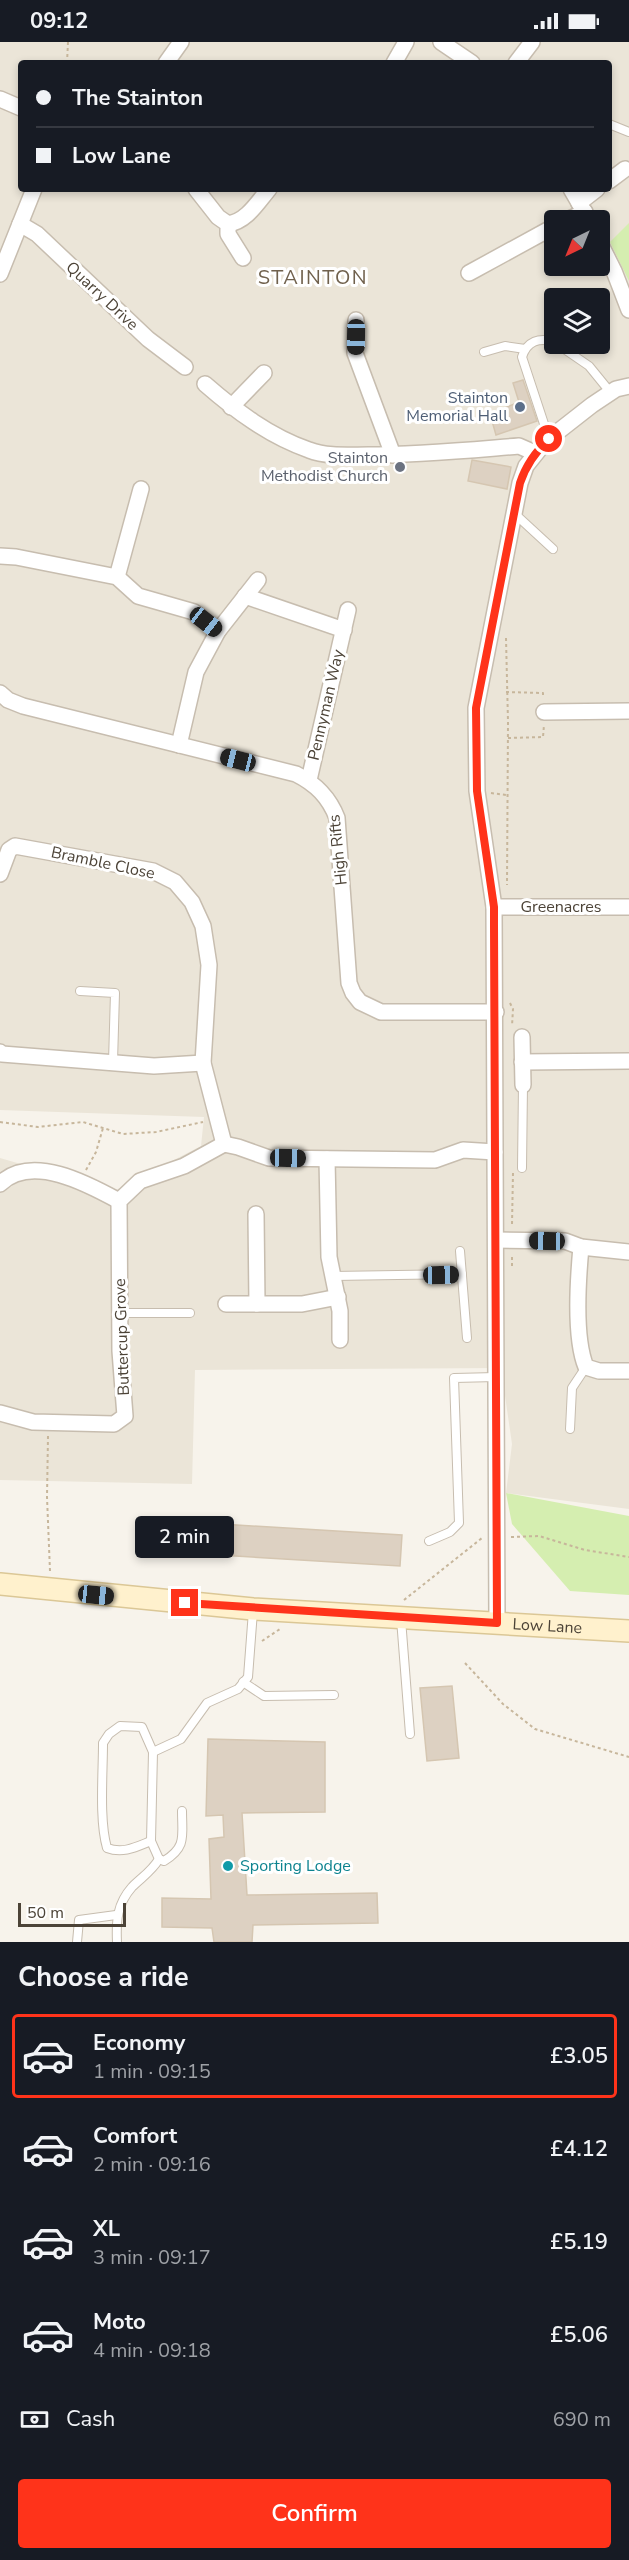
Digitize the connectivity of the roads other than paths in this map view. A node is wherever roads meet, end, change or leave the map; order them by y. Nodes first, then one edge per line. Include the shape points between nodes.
1 (180, 42) edge
2 (406, 42) edge
3 (441, 42) edge
4 (532, 42) edge
5 (168, 60) edge
6 (396, 60) edge
7 (468, 60) edge
8 (518, 60) edge
9 (0, 99) edge
10 (18, 107) edge
11 (612, 125) edge
12 (629, 132) edge
13 (625, 169) dead end
14 (612, 179) edge
15 (33, 192) edge
16 (198, 192) edge
17 (266, 192) edge
18 (594, 192) edge
19 (581, 206) edge
20 (20, 224) junction
21 (228, 224) junction
22 (544, 232) edge
23 (243, 258) dead end
24 (610, 263) edge
25 (0, 273) edge
26 (469, 273) dead end
27 (629, 310) edge
28 (356, 320) dead end
29 (544, 340) edge
30 (525, 349) junction
31 (484, 352) dead end
32 (572, 354) edge
33 (185, 367) dead end
34 (264, 374) dead end
35 (205, 384) dead end
36 (629, 386) edge
37 (611, 393) junction
38 (231, 407) junction
39 (549, 439) junction
40 (535, 453) junction
41 (393, 455) junction
42 (141, 489) dead end
43 (513, 513) junction
44 (553, 549) dead end
45 (0, 556) edge
46 (117, 577) junction
47 (258, 580) dead end
48 (245, 596) junction
49 (348, 610) dead end
50 (344, 630) junction
51 (218, 632) junction
52 (0, 693) edge
53 (629, 711) edge
54 (544, 712) dead end
55 (179, 745) junction
56 (309, 780) junction
57 (0, 874) edge
58 (500, 907) junction
59 (629, 907) edge
60 (80, 992) dead end
61 (496, 1012) junction
62 (522, 1037) dead end
63 (0, 1052) edge
64 (629, 1061) edge
65 (113, 1062) junction
66 (522, 1062) junction
67 (202, 1063) junction
68 (523, 1085) joint
69 (224, 1144) junction
70 (495, 1152) junction
71 (327, 1159) junction
72 (522, 1168) dead end
73 (0, 1185) edge
74 (119, 1202) junction
75 (256, 1214) dead end
76 (496, 1240) junction
77 (581, 1247) junction
78 (460, 1251) dead end
79 (629, 1252) edge
80 (462, 1274) junction
81 (333, 1276) junction
82 (338, 1297) junction
83 (226, 1304) dead end
84 (257, 1304) junction
85 (120, 1313) junction
86 (190, 1313) dead end
87 (467, 1338) dead end
88 (340, 1340) dead end
89 (586, 1367) junction
90 (629, 1371) edge
91 (496, 1377) junction
92 (0, 1413) edge
93 (570, 1429) dead end
94 (429, 1540) dead end
95 (0, 1584) edge
96 (253, 1609) junction
97 (400, 1610) junction
98 (497, 1623) junction
99 (629, 1631) edge
100 (243, 1682) junction
101 (334, 1695) dead end
102 (410, 1734) dead end
103 (153, 1752) junction
104 (182, 1811) dead end
105 (151, 1841) junction
106 (159, 1859) junction
107 (116, 1914) junction
108 (77, 1942) edge
109 (117, 1942) edge

1 - 5 street
2 - 6 street
3 - 7 street
4 - 8 street
9 - 10 street
11 - 12 lane
13 - 14 street
15 - 20 street
16 - 21 street via 218,218
17 - 21 street via 246,216
18 - 19 street
20 - 25 street
20 - 33 street, Quarry Drive via 37,234 148,339
21 - 23 street via 228,234
22 - 26 street
24 - 27 street
28 - 41 street via 355,353
29 - 30 lane via 534,341
30 - 31 lane via 505,346
30 - 39 lane via 524,367
32 - 37 lane via 589,366
34 - 38 street
35 - 38 street
36 - 37 street
37 - 39 street
38 - 41 street via 271,433 310,451
39 - 40 street
40 - 41 street via 519,446
40 - 43 street via 526,466
42 - 46 street
43 - 44 lane
43 - 58 street via 476,708 477,791
45 - 46 street
46 - 51 street via 138,596 194,612
47 - 48 street
48 - 50 street, Pennyman Way
48 - 51 street
49 - 50 street, Pennyman Way
50 - 56 street, Pennyman Way
51 - 55 street via 196,672
52 - 55 street, High Rifts via 23,706
53 - 54 street
55 - 56 street, High Rifts
56 - 61 street, High Rifts via 332,805 337,818 349,982 360,1002 381,1012
57 - 67 street, Bramble Close via 9,850 15,846 153,871 175,882 192,902 203,926 210,965
58 - 59 street, Greenacres
58 - 61 street
60 - 65 lane via 116,993
61 - 70 street
62 - 66 street
63 - 65 street
64 - 66 street
65 - 67 street via 154,1066
66 - 68 street
67 - 69 street, Bramble Close
68 - 72 lane
69 - 71 street via 269,1158
69 - 74 street via 183,1166 140,1181
70 - 71 street via 463,1150 435,1160
70 - 76 street
71 - 81 street via 329,1257
73 - 74 street via 27,1172 60,1174
74 - 85 street, Buttercup Grove
75 - 84 street
76 - 77 street via 565,1241
76 - 91 street
77 - 79 street
77 - 89 street via 580,1352
78 - 80 lane
80 - 81 lane
80 - 87 lane
81 - 82 street
82 - 84 street via 302,1304
82 - 88 street
83 - 84 street
85 - 86 lane
85 - 92 street, Buttercup Grove via 125,1416 114,1424 33,1422
89 - 90 street
89 - 93 lane via 572,1388
91 - 94 lane via 454,1378 459,1523 450,1532
91 - 98 street
95 - 96 main road, Low Lane
96 - 97 main road, Low Lane
96 - 100 lane via 248,1677
97 - 98 main road, Low Lane
97 - 102 lane
98 - 99 main road, Low Lane
100 - 101 lane via 264,1696
100 - 103 lane via 238,1689 207,1703 181,1739
103 - 105 lane
103 - 105 lane via 142,1727 120,1726 103,1743 107,1848 130,1850
104 - 106 lane via 182,1840 177,1853 164,1861
105 - 106 lane
106 - 107 lane via 131,1889
107 - 108 lane via 79,1920
107 - 109 lane

